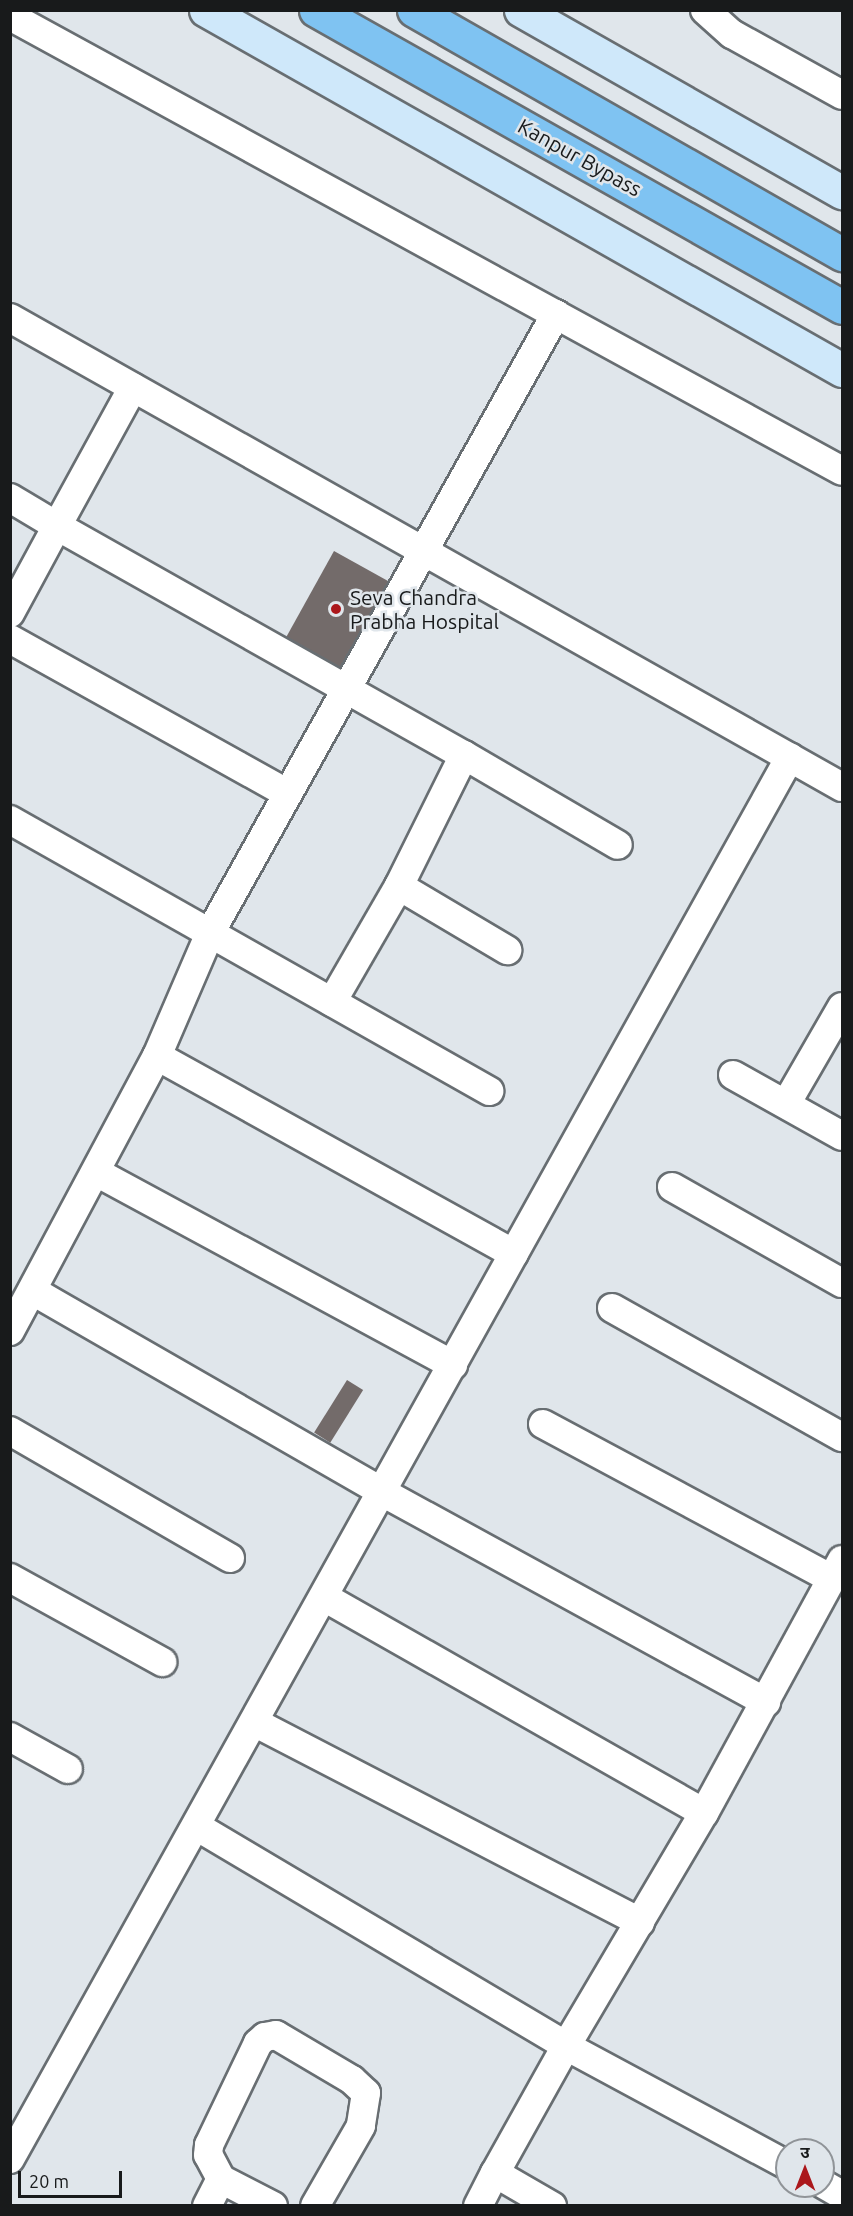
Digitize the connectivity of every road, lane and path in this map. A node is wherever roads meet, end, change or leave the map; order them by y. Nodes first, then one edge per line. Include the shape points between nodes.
1 (206, 10) edge
2 (316, 10) edge
3 (414, 10) edge
4 (521, 10) edge
5 (705, 10) edge
6 (10, 16) edge
7 (843, 95) edge
8 (843, 192) edge
9 (843, 254) edge
10 (843, 307) edge
11 (556, 314) junction
12 (10, 318) edge
13 (843, 370) edge
14 (133, 387) junction
15 (843, 471) edge
16 (10, 498) edge
17 (57, 526) junction
18 (426, 552) junction
19 (10, 613) edge
20 (10, 639) edge
21 (349, 689) junction
22 (465, 755) junction
23 (790, 758) junction
24 (843, 788) edge
25 (287, 793) junction
26 (10, 820) edge
27 (618, 845) dead end
28 (399, 886) junction
29 (210, 933) junction
30 (507, 950) dead end
31 (332, 1002) junction
32 (843, 1007) edge
33 (157, 1056) junction
34 (733, 1075) dead end
35 (489, 1091) dead end
36 (786, 1104) junction
37 (843, 1136) edge
38 (96, 1172) junction
39 (672, 1187) dead end
40 (514, 1254) junction
41 (841, 1279) edge
42 (33, 1291) junction
43 (612, 1308) dead end
44 (10, 1331) edge
45 (453, 1365) junction
46 (543, 1424) dead end
47 (10, 1431) edge
48 (843, 1437) edge
49 (382, 1492) junction
50 (230, 1558) dead end
51 (837, 1570) edge
52 (10, 1578) edge
53 (324, 1597) junction
54 (162, 1662) dead end
55 (766, 1702) junction
56 (254, 1722) junction
57 (10, 1737) edge
58 (68, 1769) dead end
59 (704, 1813) junction
60 (196, 1826) junction
61 (640, 1922) junction
62 (566, 2046) junction
63 (10, 2159) edge
64 (775, 2159) edge
65 (495, 2173) junction
66 (221, 2179) junction
67 (207, 2205) edge
68 (273, 2205) edge
69 (315, 2205) edge
70 (478, 2205) edge
71 (552, 2205) edge

1 - 13 main road
2 - 10 highway, Kanpur Bypass
3 - 9 highway
4 - 8 main road
5 - 7 street via 732,34
6 - 11 street
11 - 15 street
11 - 18 street
12 - 14 street
14 - 17 street
14 - 18 street
16 - 17 street
17 - 19 street
17 - 21 street
18 - 21 street
18 - 23 street
20 - 25 street
21 - 22 street
21 - 25 street
22 - 27 street
22 - 28 street
23 - 24 street
23 - 40 street
25 - 29 street
26 - 29 street
28 - 30 street
28 - 31 street
29 - 31 street
29 - 33 street
31 - 35 street
32 - 36 street
33 - 38 street
33 - 40 street
34 - 36 street
36 - 37 street
38 - 42 street
38 - 45 street
39 - 41 street
40 - 45 street
42 - 44 street
42 - 49 street
43 - 48 street
45 - 49 street
46 - 51 street
47 - 50 street
49 - 53 street
49 - 55 street
51 - 55 street
52 - 54 street
53 - 56 street
53 - 59 street
55 - 59 street
56 - 60 street
56 - 61 street
57 - 58 street
59 - 61 street
60 - 62 street
60 - 63 street
61 - 62 street
62 - 64 street
62 - 65 street
65 - 70 street
65 - 71 street
66 - 67 street
66 - 68 street
66 - 69 street via 208,2155 209,2145 258,2043 276,2035 352,2080 366,2093 361,2126

